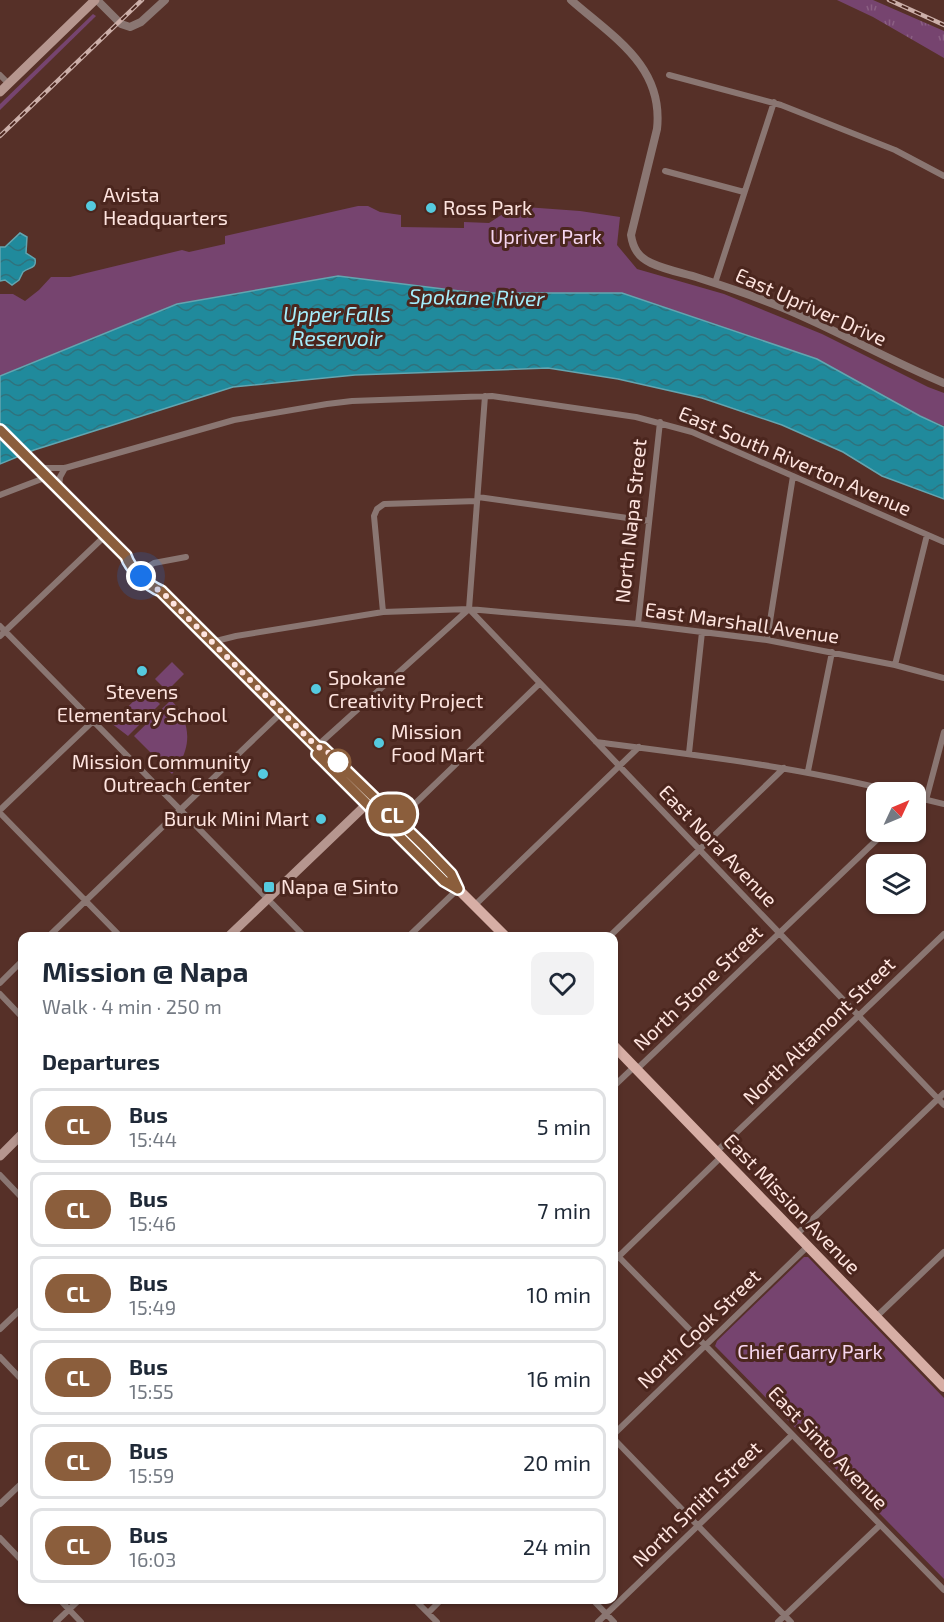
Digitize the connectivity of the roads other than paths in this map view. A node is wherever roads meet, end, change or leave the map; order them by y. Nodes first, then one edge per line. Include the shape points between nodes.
1 (96, 0) edge
2 (165, 0) edge
3 (571, 0) edge
4 (0, 75) edge
5 (669, 75) dead end
6 (9, 84) junction
7 (0, 92) edge
8 (774, 102) junction
9 (665, 171) dead end
10 (944, 176) edge
11 (744, 192) junction
12 (716, 283) junction
13 (944, 383) edge
14 (485, 396) junction
15 (660, 422) junction
16 (0, 430) edge
17 (37, 467) junction
18 (65, 468) junction
19 (794, 476) junction
20 (47, 477) junction
21 (59, 488) junction
22 (0, 495) edge
23 (478, 499) junction
24 (649, 521) junction
25 (106, 535) junction
26 (927, 535) junction
27 (944, 542) edge
28 (126, 556) junction
29 (186, 557) dead end
30 (144, 569) junction
31 (161, 591) junction
32 (469, 609) junction
33 (383, 612) junction
34 (638, 624) junction
35 (2, 631) edge
36 (702, 632) junction
37 (767, 640) junction
38 (212, 642) junction
39 (832, 652) junction
40 (894, 665) junction
41 (944, 678) edge
42 (540, 683) junction
43 (282, 712) junction
44 (93, 721) junction
45 (944, 732) edge
46 (595, 742) junction
47 (317, 747) junction
48 (639, 747) junction
49 (688, 753) junction
50 (619, 767) junction
51 (784, 768) junction
52 (808, 771) junction
53 (925, 782) edge
54 (866, 785) edge
55 (926, 800) edge
56 (371, 801) junction
57 (944, 804) edge
58 (180, 810) junction
59 (0, 812) edge
60 (398, 820) junction
61 (874, 842) edge
62 (698, 850) junction
63 (458, 889) junction
64 (268, 899) junction
65 (86, 901) junction
66 (475, 905) junction
67 (53, 932) edge
68 (116, 932) edge
69 (233, 932) edge
70 (300, 932) edge
71 (413, 932) edge
72 (502, 932) edge
73 (613, 932) edge
74 (779, 933) junction
75 (944, 934) edge
76 (18, 965) edge
77 (0, 983) edge
78 (0, 994) edge
79 (18, 1013) edge
80 (857, 1016) junction
81 (618, 1050) edge
82 (635, 1068) junction
83 (618, 1083) edge
84 (944, 1093) edge
85 (938, 1099) junction
86 (944, 1106) edge
87 (18, 1138) edge
88 (719, 1154) junction
89 (0, 1156) edge
90 (0, 1175) edge
91 (18, 1194) edge
92 (796, 1235) junction
93 (808, 1246) junction
94 (944, 1252) edge
95 (618, 1253) edge
96 (618, 1259) edge
97 (18, 1312) edge
98 (876, 1317) junction
99 (0, 1329) edge
100 (705, 1346) junction
101 (0, 1357) edge
102 (18, 1376) edge
103 (944, 1387) edge
104 (618, 1430) edge
105 (792, 1435) junction
106 (618, 1443) edge
107 (18, 1487) edge
108 (0, 1504) edge
109 (880, 1525) junction
110 (698, 1526) junction
111 (0, 1538) edge
112 (18, 1558) edge
113 (944, 1590) edge
114 (618, 1603) edge
115 (64, 1604) edge
116 (74, 1604) edge
117 (419, 1604) edge
118 (437, 1604) edge
119 (597, 1604) edge
120 (617, 1604) edge
121 (69, 1609) junction
122 (428, 1612) junction
123 (607, 1614) junction
124 (785, 1615) junction
125 (56, 1622) edge
126 (81, 1622) edge
127 (437, 1622) edge
128 (598, 1622) edge
129 (614, 1622) edge
130 (778, 1622) edge
131 (791, 1622) edge

1 - 2 street via 130,27
1 - 6 main road
3 - 12 street, East Upriver Drive via 640,62 657,98 657,129 631,235 633,247 651,263
4 - 6 street
5 - 8 street
6 - 7 main road
8 - 10 street via 895,150
8 - 11 street
9 - 11 street
11 - 12 street
12 - 13 street, East Upriver Drive via 794,312
14 - 15 street, East South Riverton Avenue
14 - 18 street, East South Riverton Avenue via 352,400 234,420
14 - 23 street
15 - 19 street, East South Riverton Avenue via 706,437
15 - 24 street, North Napa Street
16 - 17 main road
17 - 18 street, East South Riverton Avenue
17 - 20 main road
18 - 21 street
19 - 26 street, East South Riverton Avenue
19 - 37 street
20 - 21 main road
20 - 22 street
21 - 25 main road
23 - 24 street
23 - 32 street
23 - 33 street via 384,504 377,509 374,516
24 - 34 street, North Napa Street
25 - 28 main road
25 - 35 street
26 - 27 street, East South Riverton Avenue
26 - 40 street
28 - 30 main road
28 - 31 main road via 128,563
29 - 30 street via 154,563
30 - 31 main road
31 - 38 main road
32 - 33 street, East Marshall Avenue
32 - 34 street, East Marshall Avenue
32 - 42 street, East Nora Avenue
32 - 47 street
33 - 38 street, East Marshall Avenue
34 - 36 street, East Marshall Avenue
35 - 44 street
36 - 37 street, East Marshall Avenue
36 - 49 street
37 - 39 street, East Marshall Avenue
38 - 43 main road
39 - 40 street, East Marshall Avenue
39 - 52 street
40 - 41 street, East Marshall Avenue
42 - 46 street, East Nora Avenue
42 - 60 street
43 - 47 main road
43 - 58 street
44 - 58 street
44 - 59 street
45 - 53 street
46 - 48 street
46 - 50 street, East Nora Avenue
47 - 56 main road via 317,754
48 - 49 street
48 - 50 street
49 - 51 street
50 - 62 street, East Nora Avenue
50 - 66 street
51 - 52 street
51 - 62 street
52 - 54 street
55 - 57 street
56 - 60 main road
56 - 63 main road via 444,881
56 - 64 main road
58 - 64 street
58 - 65 street
59 - 65 street
60 - 63 main road via 451,874
61 - 74 street, North Stone Street
62 - 73 street
62 - 74 street, East Nora Avenue
63 - 66 main road
63 - 71 street
64 - 69 main road
64 - 70 street
65 - 67 street
65 - 68 street
66 - 72 main road
74 - 80 street, East Nora Avenue
74 - 82 street, North Stone Street
75 - 80 street, North Altamont Street
76 - 77 street
78 - 79 street
80 - 85 street, East Nora Avenue
80 - 88 street, North Altamont Street
81 - 82 main road, East Mission Avenue
82 - 83 street, North Stone Street
82 - 88 main road, East Mission Avenue
84 - 85 street
85 - 86 street, East Nora Avenue
85 - 92 street
87 - 89 main road
88 - 92 main road, East Mission Avenue
88 - 95 street, North Altamont Street
90 - 91 street
92 - 93 main road, East Mission Avenue
93 - 98 main road, East Mission Avenue
93 - 100 street, North Cook Street
94 - 98 street
96 - 100 street, East Sinto Avenue
97 - 99 street
98 - 103 main road, East Mission Avenue
100 - 104 street, North Cook Street
100 - 105 street, East Sinto Avenue
101 - 102 street
105 - 109 street, East Sinto Avenue
105 - 110 street, North Smith Street
106 - 110 street
107 - 108 street
109 - 113 street, East Sinto Avenue
109 - 124 street
110 - 114 street, North Smith Street
110 - 124 street
111 - 112 street
115 - 121 street
116 - 121 street
117 - 122 street
118 - 122 street
119 - 123 street
120 - 123 street, North Smith Street
121 - 125 street
121 - 126 street
122 - 127 street
123 - 128 street, North Smith Street
123 - 129 street
124 - 130 street
124 - 131 street

